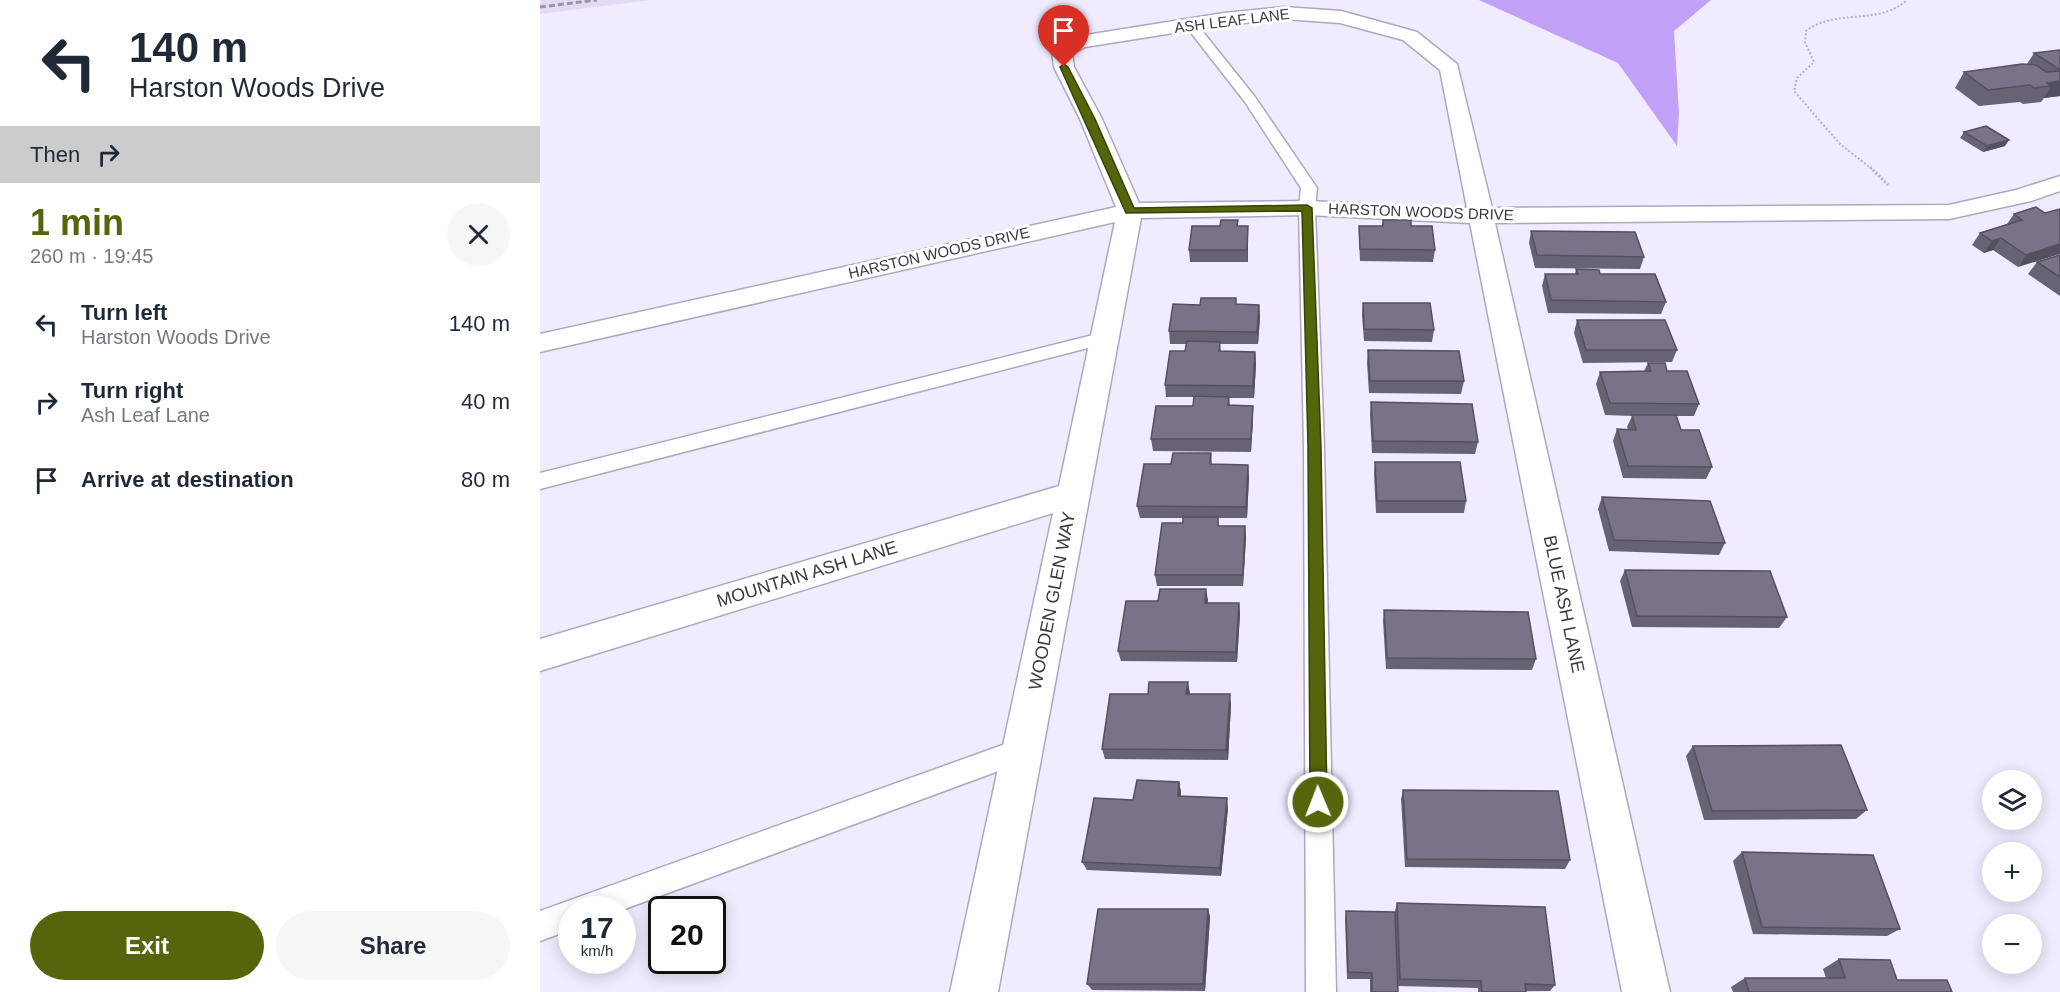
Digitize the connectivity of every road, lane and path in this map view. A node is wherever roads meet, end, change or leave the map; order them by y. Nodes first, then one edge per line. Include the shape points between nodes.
1 (1907, 0) edge
2 (1191, 25) junction
3 (2056, 188) edge
4 (1307, 208) junction
5 (1130, 211) junction
6 (1906, 213) junction
7 (1483, 216) junction
8 (1105, 338) junction
9 (540, 343) edge
10 (540, 481) edge
11 (1074, 494) junction
12 (540, 655) edge
13 (1023, 750) junction
14 (622, 896) edge
15 (558, 919) edge
16 (540, 926) edge
17 (974, 992) edge
18 (1321, 992) edge
19 (1646, 992) edge

1 - 6 path via 1891,11 1842,15 1819,21 1806,31 1805,42 1814,62 1797,78 1794,91 1840,144 1885,181
2 - 4 lane via 1250,100 1309,188
2 - 5 street, ASH LEAF LANE via 1080,42 1062,52 1064,67
2 - 7 street, ASH LEAF LANE via 1284,13 1341,17 1410,36 1450,68
3 - 6 street, HARSTON WOODS DRIVE via 1949,212
4 - 5 street, HARSTON WOODS DRIVE
4 - 7 street, HARSTON WOODS DRIVE
4 - 18 lane
5 - 8 street, WOODEN GLEN WAY
5 - 9 street, HARSTON WOODS DRIVE
6 - 7 street, HARSTON WOODS DRIVE
7 - 19 street, BLUE ASH LANE
8 - 10 lane
8 - 11 street, WOODEN GLEN WAY
11 - 12 street, MOUNTAIN ASH LANE
11 - 13 street, WOODEN GLEN WAY
13 - 14 lane
13 - 17 street, WOODEN GLEN WAY
15 - 16 lane

